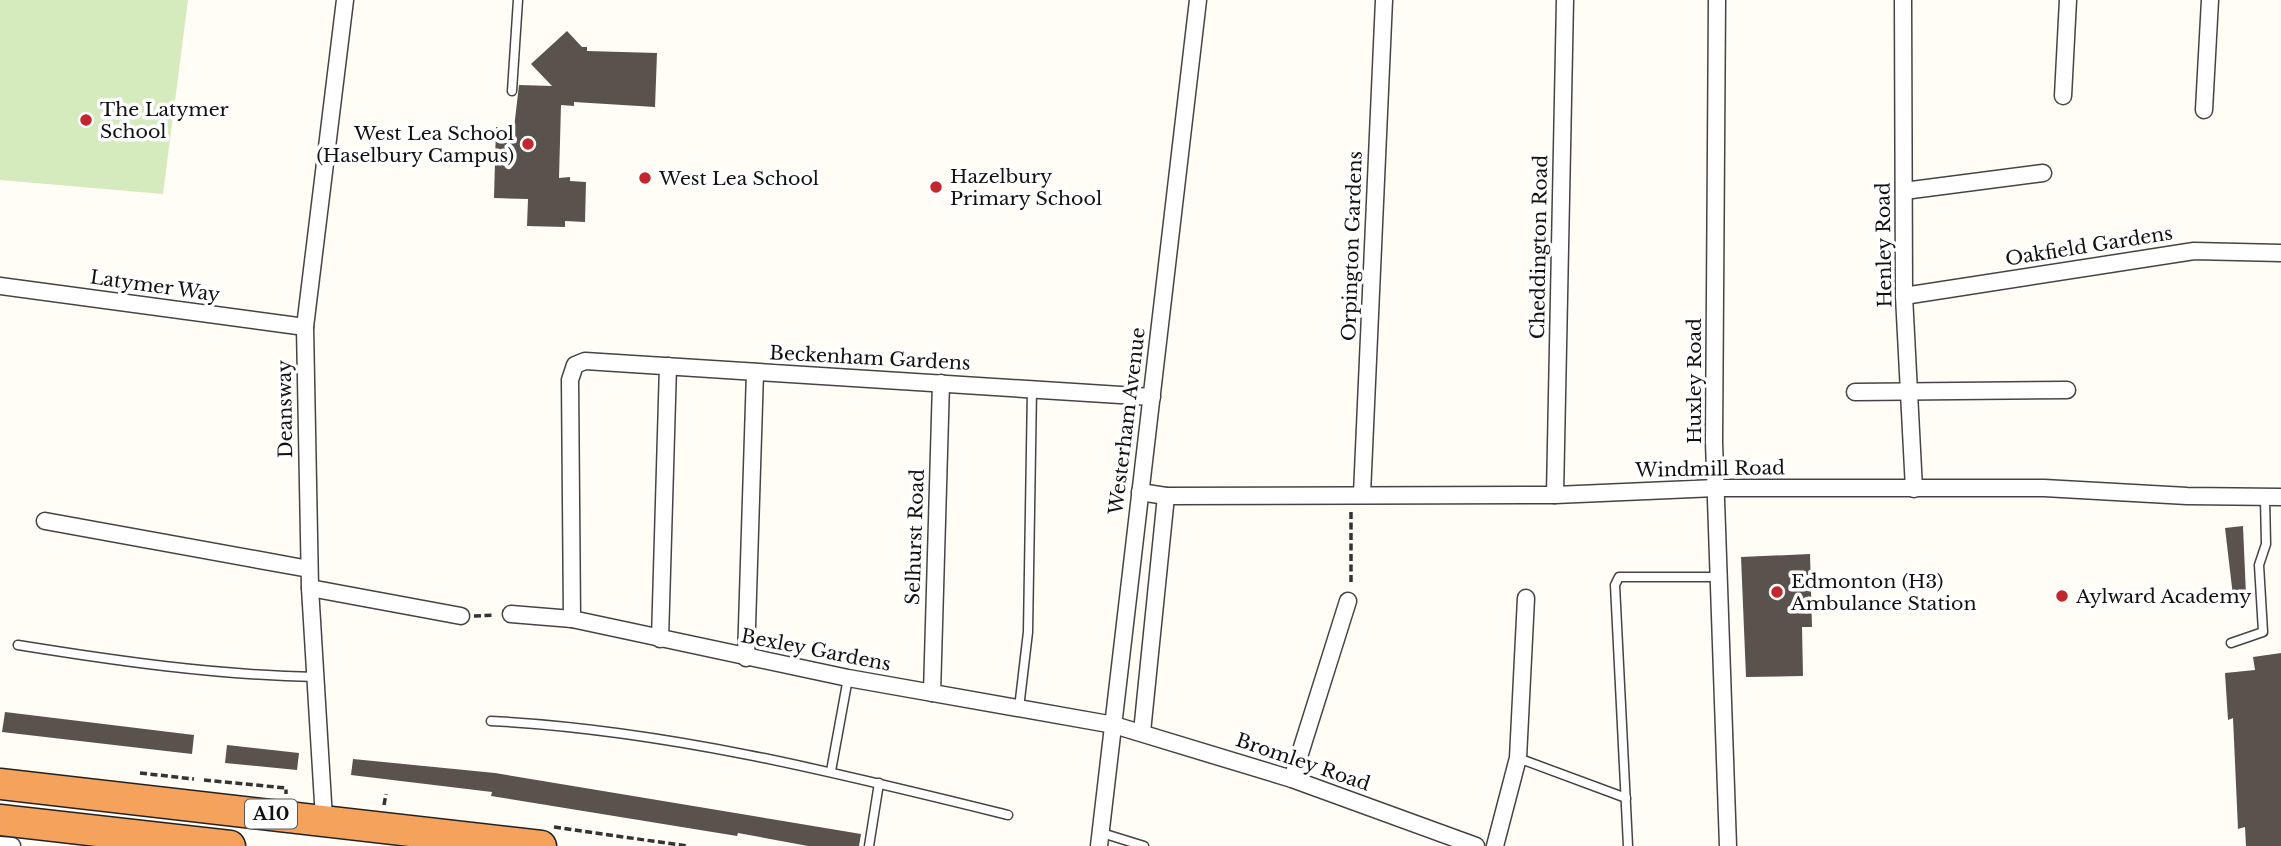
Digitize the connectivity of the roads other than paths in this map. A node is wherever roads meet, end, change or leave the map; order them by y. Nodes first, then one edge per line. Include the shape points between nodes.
1 (345, 0) edge
2 (518, 0) edge
3 (1198, 0) edge
4 (1384, 0) edge
5 (1565, 0) edge
6 (1717, 0) edge
7 (1903, 0) edge
8 (2068, 0) edge
9 (2210, 0) edge
10 (512, 91) dead end
11 (2063, 96) dead end
12 (2204, 110) dead end
13 (2043, 173) dead end
14 (1904, 191) junction
15 (2281, 253) edge
16 (0, 286) edge
17 (1904, 296) junction
18 (305, 327) junction
19 (668, 366) junction
20 (755, 372) junction
21 (941, 383) junction
22 (1032, 389) junction
23 (1911, 390) junction
24 (2067, 390) dead end
25 (1854, 392) dead end
26 (1152, 397) junction
27 (1716, 488) junction
28 (1914, 489) junction
29 (1140, 492) junction
30 (1356, 494) junction
31 (1555, 495) junction
32 (1166, 496) junction
33 (2273, 497) edge
34 (45, 522) dead end
35 (309, 569) junction
36 (1718, 577) junction
37 (310, 588) junction
38 (1526, 598) dead end
39 (1348, 601) road end
40 (1126, 607) junction
41 (1154, 611) junction
42 (511, 614) road end
43 (461, 616) road end
44 (572, 619) junction
45 (660, 639) junction
46 (2231, 643) dead end
47 (18, 645) dead end
48 (746, 658) junction
49 (316, 677) junction
50 (848, 678) junction
51 (932, 693) junction
52 (1019, 708) junction
53 (491, 721) dead end
54 (1114, 725) junction
55 (1142, 733) junction
56 (1518, 758) junction
57 (831, 771) junction
58 (1292, 779) junction
59 (879, 783) junction
60 (0, 784) edge
61 (1626, 798) junction
62 (1008, 815) dead end
63 (324, 819) junction
64 (0, 820) edge
65 (543, 836) edge
66 (1100, 840) edge
67 (0, 845) edge
68 (12, 846) edge
69 (230, 846) edge
70 (869, 846) edge
71 (1144, 846) edge
72 (1476, 846) edge
73 (1495, 846) edge
74 (1628, 846) edge
75 (1728, 846) edge

1 - 18 street, Deansway
2 - 10 lane
3 - 26 street, Westerham Avenue
4 - 30 street, Orpington Gardens
5 - 31 street, Cheddington Road
6 - 27 street, Huxley Road
7 - 14 street, Henley Road
8 - 11 street
9 - 12 street
13 - 14 street
14 - 17 street, Henley Road
15 - 17 street, Oakfield Gardens via 2194,251
16 - 18 street, Latymer Way
17 - 23 street, Henley Road
18 - 35 street, Deansway
19 - 20 street, Beckenham Gardens
19 - 44 street, Beckenham Gardens via 585,361 575,365 570,380
19 - 45 street
20 - 21 street, Beckenham Gardens
20 - 48 street
21 - 22 street, Beckenham Gardens
21 - 51 street, Selhurst Road
22 - 26 street, Beckenham Gardens
22 - 52 lane via 1031,576
23 - 24 street
23 - 25 street
23 - 28 street, Henley Road
26 - 29 street, Westerham Avenue
27 - 28 street, Windmill Road
27 - 31 street, Windmill Road
27 - 36 street, Huxley Road
28 - 33 street, Windmill Road via 2044,488
29 - 32 street, Windmill Road
29 - 40 street, Westerham Avenue
30 - 31 street, Windmill Road
30 - 32 street, Windmill Road
32 - 41 street
33 - 46 lane via 2259,565 2263,632
34 - 35 street
35 - 37 street, Deansway
36 - 61 lane via 1619,577 1615,585
36 - 75 street, Huxley Road
37 - 43 street
37 - 49 street, Deansway
38 - 56 street
39 - 58 street
40 - 41 street
40 - 54 street, Westerham Avenue
41 - 55 street
42 - 44 street, Bexley Gardens
44 - 45 street, Bexley Gardens
45 - 48 street, Bexley Gardens
47 - 49 lane via 170,669
48 - 50 street, Bexley Gardens
49 - 63 street, Deansway
50 - 51 street, Bexley Gardens
50 - 57 lane
51 - 52 street, Bexley Gardens
52 - 54 street, Bexley Gardens
53 - 57 lane via 697,745
54 - 55 street, Bromley Road
54 - 66 street, Westerham Avenue
55 - 58 street, Bromley Road
56 - 61 lane
56 - 73 street
57 - 59 lane
58 - 72 street, Bromley Road
59 - 62 lane
59 - 70 lane
60 - 63 highway, A10
61 - 74 lane
63 - 65 highway, A10
64 - 69 highway, A10
66 - 71 lane
67 - 68 street

